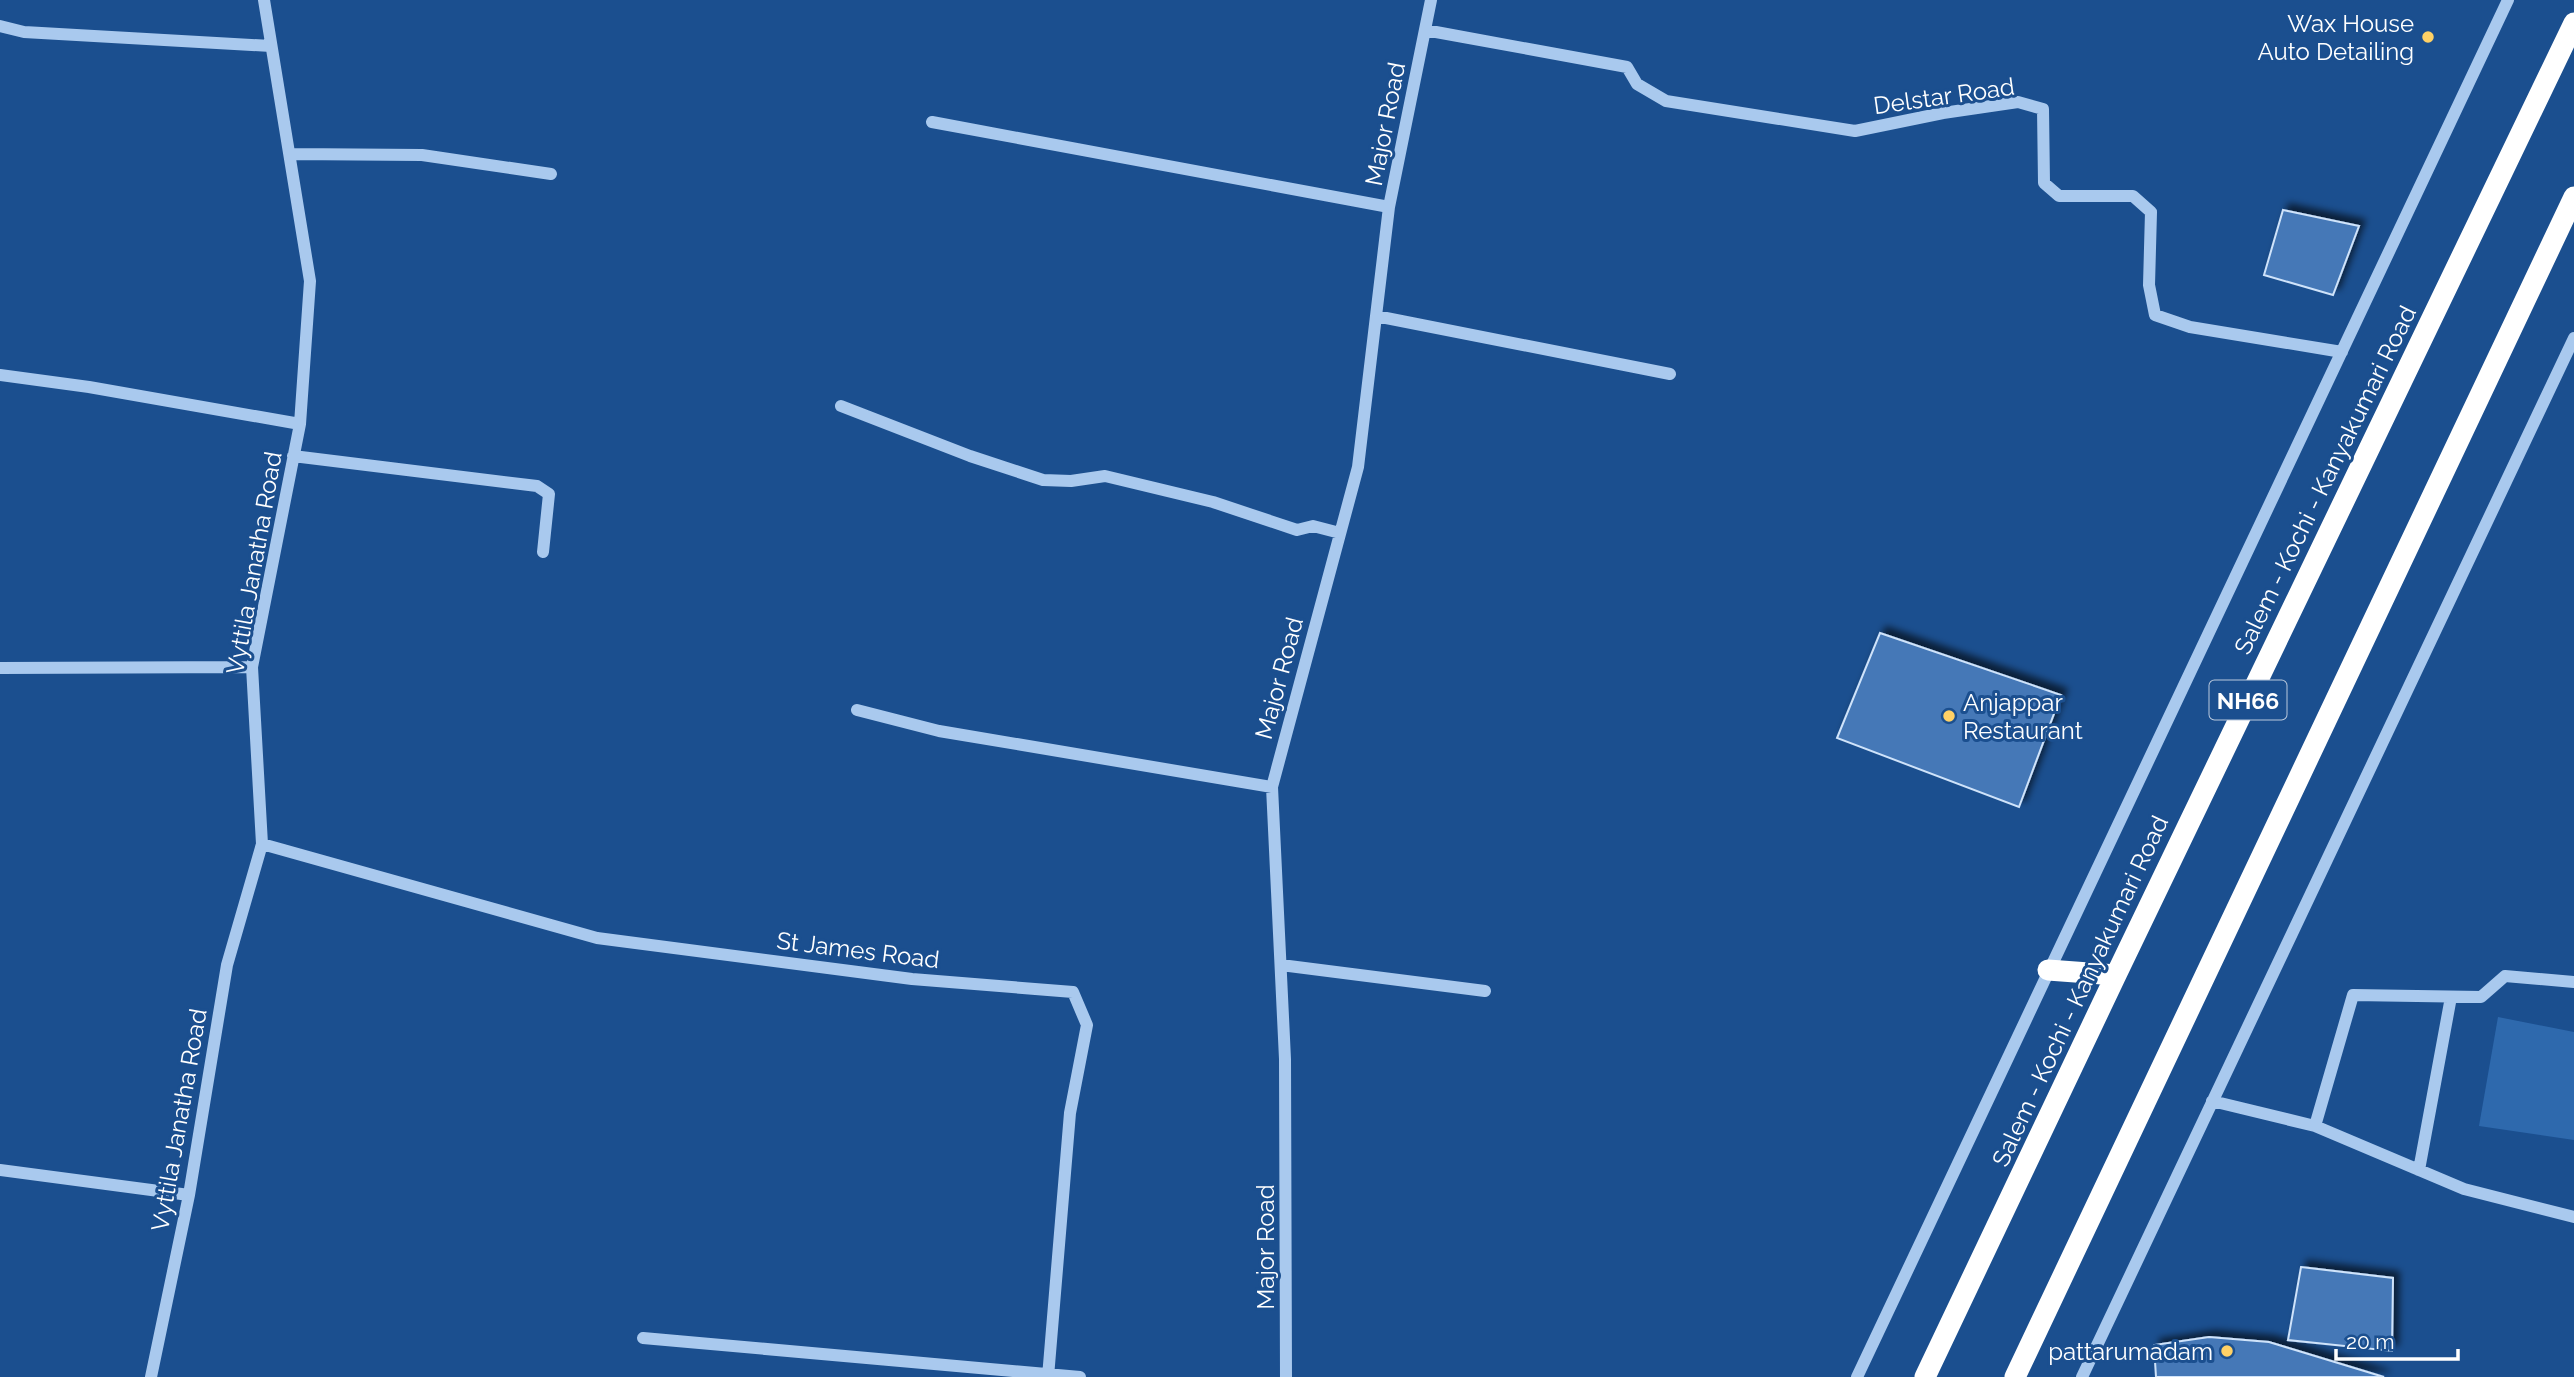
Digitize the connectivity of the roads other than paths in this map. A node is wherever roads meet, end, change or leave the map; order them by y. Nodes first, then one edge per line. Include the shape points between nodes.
1 (264, 0) edge
2 (1431, 0) edge
3 (2508, 0) edge
4 (2574, 23) edge
5 (0, 26) edge
6 (1425, 30) junction
7 (271, 46) junction
8 (932, 122) dead end
9 (289, 154) junction
10 (551, 174) dead end
11 (2574, 197) edge
12 (1390, 207) junction
13 (1376, 316) junction
14 (2574, 338) edge
15 (2342, 352) junction
16 (1670, 374) dead end
17 (0, 375) edge
18 (841, 406) dead end
19 (300, 424) junction
20 (293, 456) junction
21 (1340, 533) junction
22 (543, 552) dead end
23 (253, 667) junction
24 (0, 668) edge
25 (856, 710) dead end
26 (1272, 787) junction
27 (262, 844) junction
28 (1281, 965) junction
29 (2048, 970) junction
30 (2116, 975) junction
31 (2574, 982) edge
32 (1485, 991) dead end
33 (2451, 997) junction
34 (2213, 1101) junction
35 (2315, 1126) junction
36 (0, 1170) edge
37 (2419, 1170) junction
38 (188, 1195) junction
39 (2574, 1217) edge
40 (643, 1338) dead end
41 (1049, 1375) edge
42 (151, 1377) edge
43 (1080, 1377) edge
44 (1286, 1377) edge
45 (1857, 1377) edge
46 (1925, 1377) edge
47 (2015, 1377) edge
48 (2082, 1377) edge

1 - 7 street, Vyttila Janatha Road
2 - 6 street, Major Road
3 - 15 street
4 - 30 highway, Salem - Kochi - Kanyakumari Road / NH66
5 - 7 street via 24,32
6 - 12 street, Major Road
6 - 15 street, Delstar Road via 1627,67 1637,84 1666,100 1855,131 2018,102 2043,109 2044,183 2059,196 2133,196 2151,212 2149,285 2155,315 2190,327
7 - 9 street, Vyttila Janatha Road
8 - 12 street
9 - 10 street via 422,155
9 - 19 street, Vyttila Janatha Road via 310,281
11 - 47 highway, NH66
12 - 13 street, Major Road
13 - 16 street
13 - 21 street, Major Road via 1358,467
14 - 34 street
15 - 29 street
17 - 19 street
18 - 21 street via 1043,480 1105,476 1213,502 1297,530 1313,526
19 - 20 street, Vyttila Janatha Road
20 - 22 street via 537,486 549,494
20 - 23 street, Vyttila Janatha Road
21 - 26 street, Major Road
23 - 24 street
23 - 27 street, Vyttila Janatha Road
25 - 26 street via 939,731
26 - 28 street, Major Road
27 - 38 street, Vyttila Janatha Road via 227,965
27 - 41 street, St James Road via 597,939 912,979 1073,992 1087,1025 1070,1114
28 - 32 street
28 - 44 street, Major Road
29 - 30 highway
29 - 45 street
30 - 46 highway, Salem - Kochi - Kanyakumari Road / NH66
31 - 33 street via 2505,976 2481,997
33 - 35 street via 2353,995
33 - 37 street
34 - 35 street
34 - 48 street
35 - 37 street
36 - 38 street
37 - 39 street via 2464,1189
38 - 42 street, Vyttila Janatha Road
40 - 41 street
41 - 43 street

